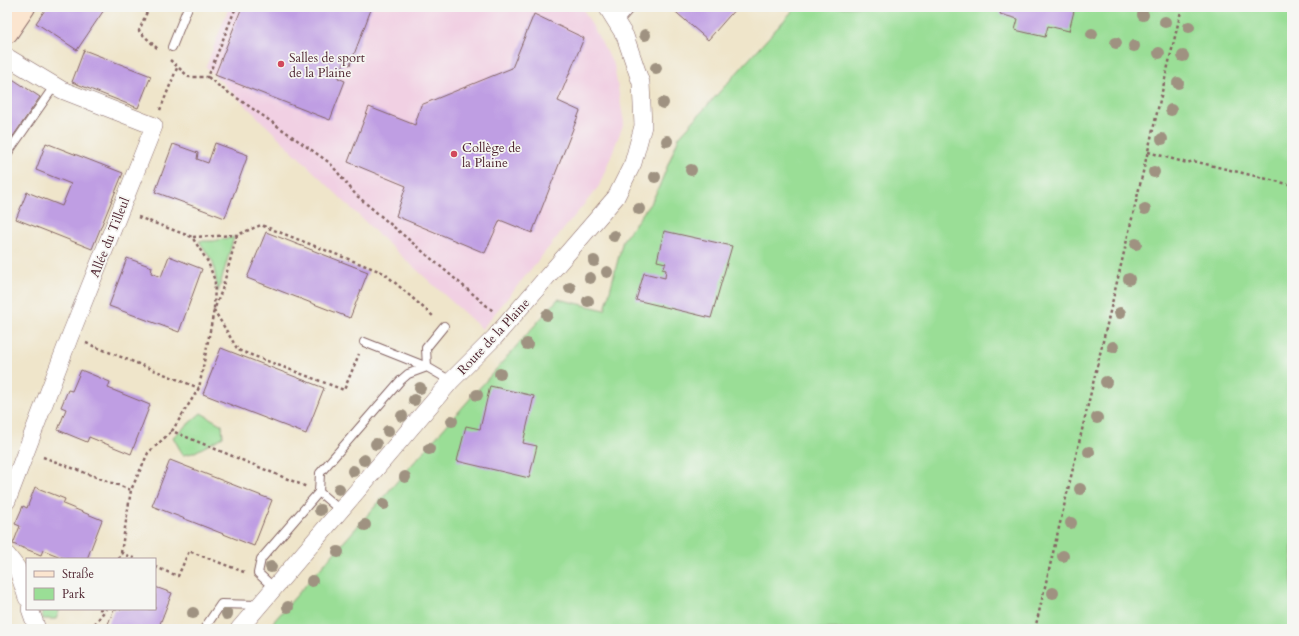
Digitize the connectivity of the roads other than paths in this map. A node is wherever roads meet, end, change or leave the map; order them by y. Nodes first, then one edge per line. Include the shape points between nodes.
1 (24, 7) edge
2 (188, 7) edge
3 (607, 7) edge
4 (631, 7) edge
5 (617, 23) junction
6 (7, 32) edge
7 (172, 47) dead end
8 (7, 57) edge
9 (55, 85) junction
10 (7, 154) edge
11 (444, 326) road end
12 (364, 342) dead end
13 (426, 367) junction
14 (451, 381) junction
15 (319, 492) junction
16 (7, 501) edge
17 (340, 511) junction
18 (7, 556) edge
19 (274, 588) junction
20 (26, 595) edge
21 (259, 605) junction
22 (30, 610) edge
23 (37, 629) edge
24 (204, 629) edge
25 (239, 629) edge

1 - 6 main road
2 - 7 lane
3 - 5 street, Route de la Plaine
4 - 5 lane
5 - 14 street, Route de la Plaine via 641,83 643,126 633,163 616,197 495,337
8 - 9 street
9 - 10 lane
9 - 16 street, Allée du Tilleul via 154,126
11 - 13 lane via 426,348
12 - 13 lane
13 - 14 lane
13 - 15 lane via 408,374 400,381 320,473
14 - 17 street, Route de la Plaine
15 - 17 lane
15 - 19 lane via 261,559 258,573
17 - 19 street, Route de la Plaine
18 - 20 street via 17,568
19 - 21 street, Route de la Plaine
21 - 24 lane via 221,604
21 - 25 street, Route de la Plaine
22 - 23 street

